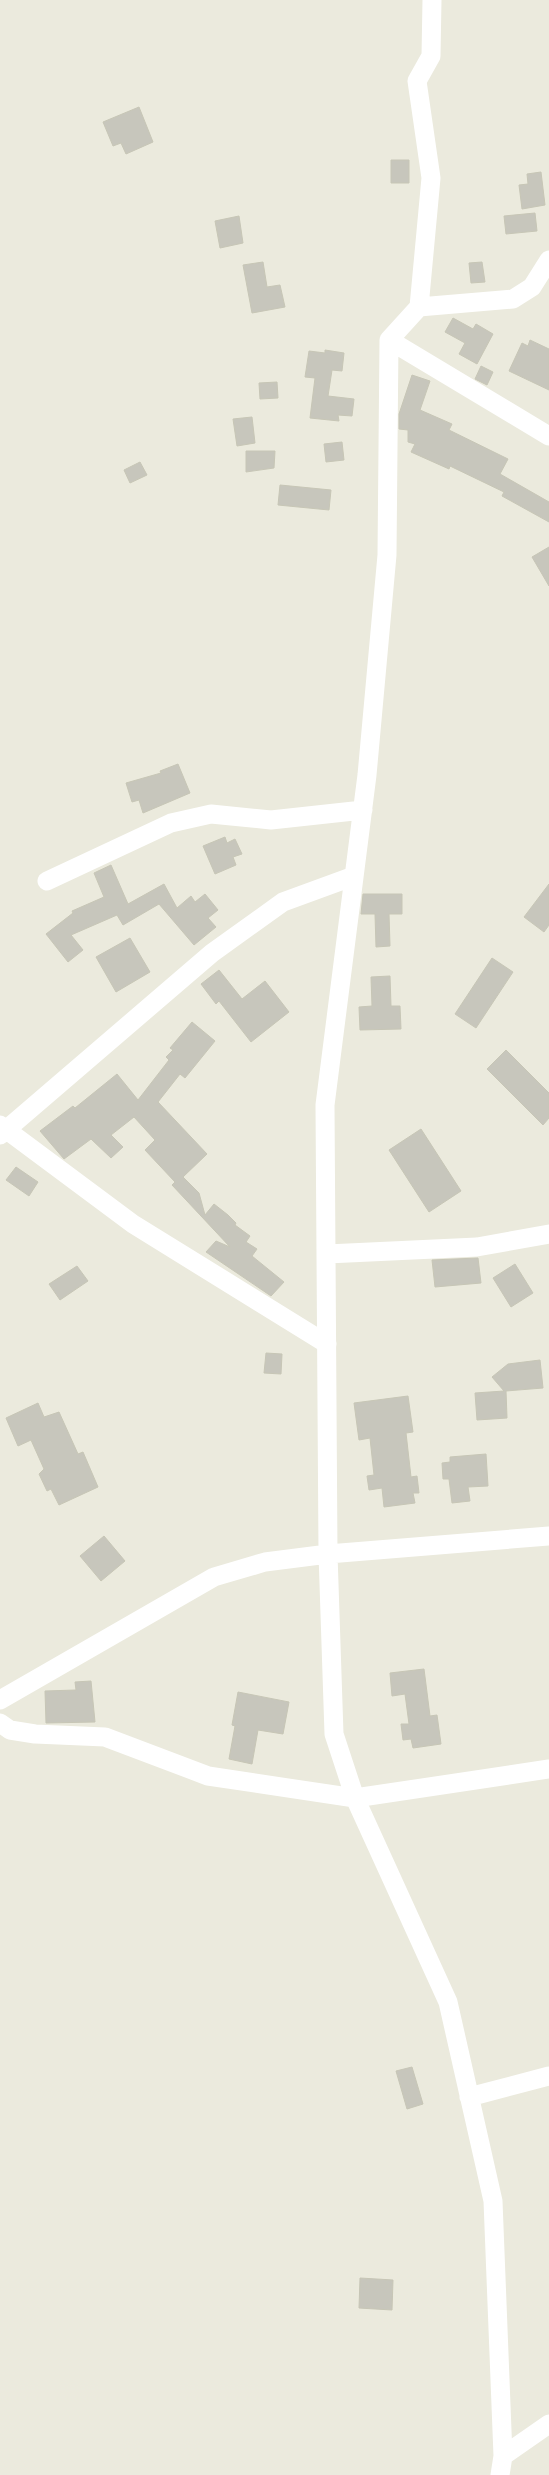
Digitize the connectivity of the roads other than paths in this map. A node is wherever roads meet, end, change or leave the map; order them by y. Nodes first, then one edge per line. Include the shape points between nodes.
1 (432, 0) edge
2 (549, 260) edge
3 (419, 307) junction
4 (389, 340) junction
5 (549, 436) edge
6 (363, 810) junction
7 (354, 876) junction
8 (47, 881) dead end
9 (2, 1130) edge
10 (549, 1234) edge
11 (327, 1254) junction
12 (327, 1344) junction
13 (549, 1536) edge
14 (328, 1554) junction
15 (0, 1700) edge
16 (0, 1723) edge
17 (549, 1769) edge
18 (355, 1798) junction
19 (549, 2076) edge
20 (469, 2097) junction
21 (549, 2424) edge
22 (503, 2456) junction
23 (500, 2475) edge

1 - 3 street via 431,56 417,81 432,178
2 - 3 street via 532,287 513,299
3 - 4 street
4 - 5 street
4 - 6 street via 387,555
6 - 7 street
6 - 8 street via 271,820 211,814 171,823
7 - 9 street via 283,902 212,953
7 - 11 street via 325,1105
9 - 12 street via 133,1224
10 - 11 street via 477,1247
11 - 12 street
12 - 14 street
13 - 14 street
14 - 15 street via 264,1562 214,1577
14 - 18 street via 334,1734
16 - 18 street via 10,1730 35,1734 105,1737 208,1776
17 - 18 street
18 - 20 street via 448,2002
19 - 20 street
20 - 22 street via 493,2201
21 - 22 street
22 - 23 street

